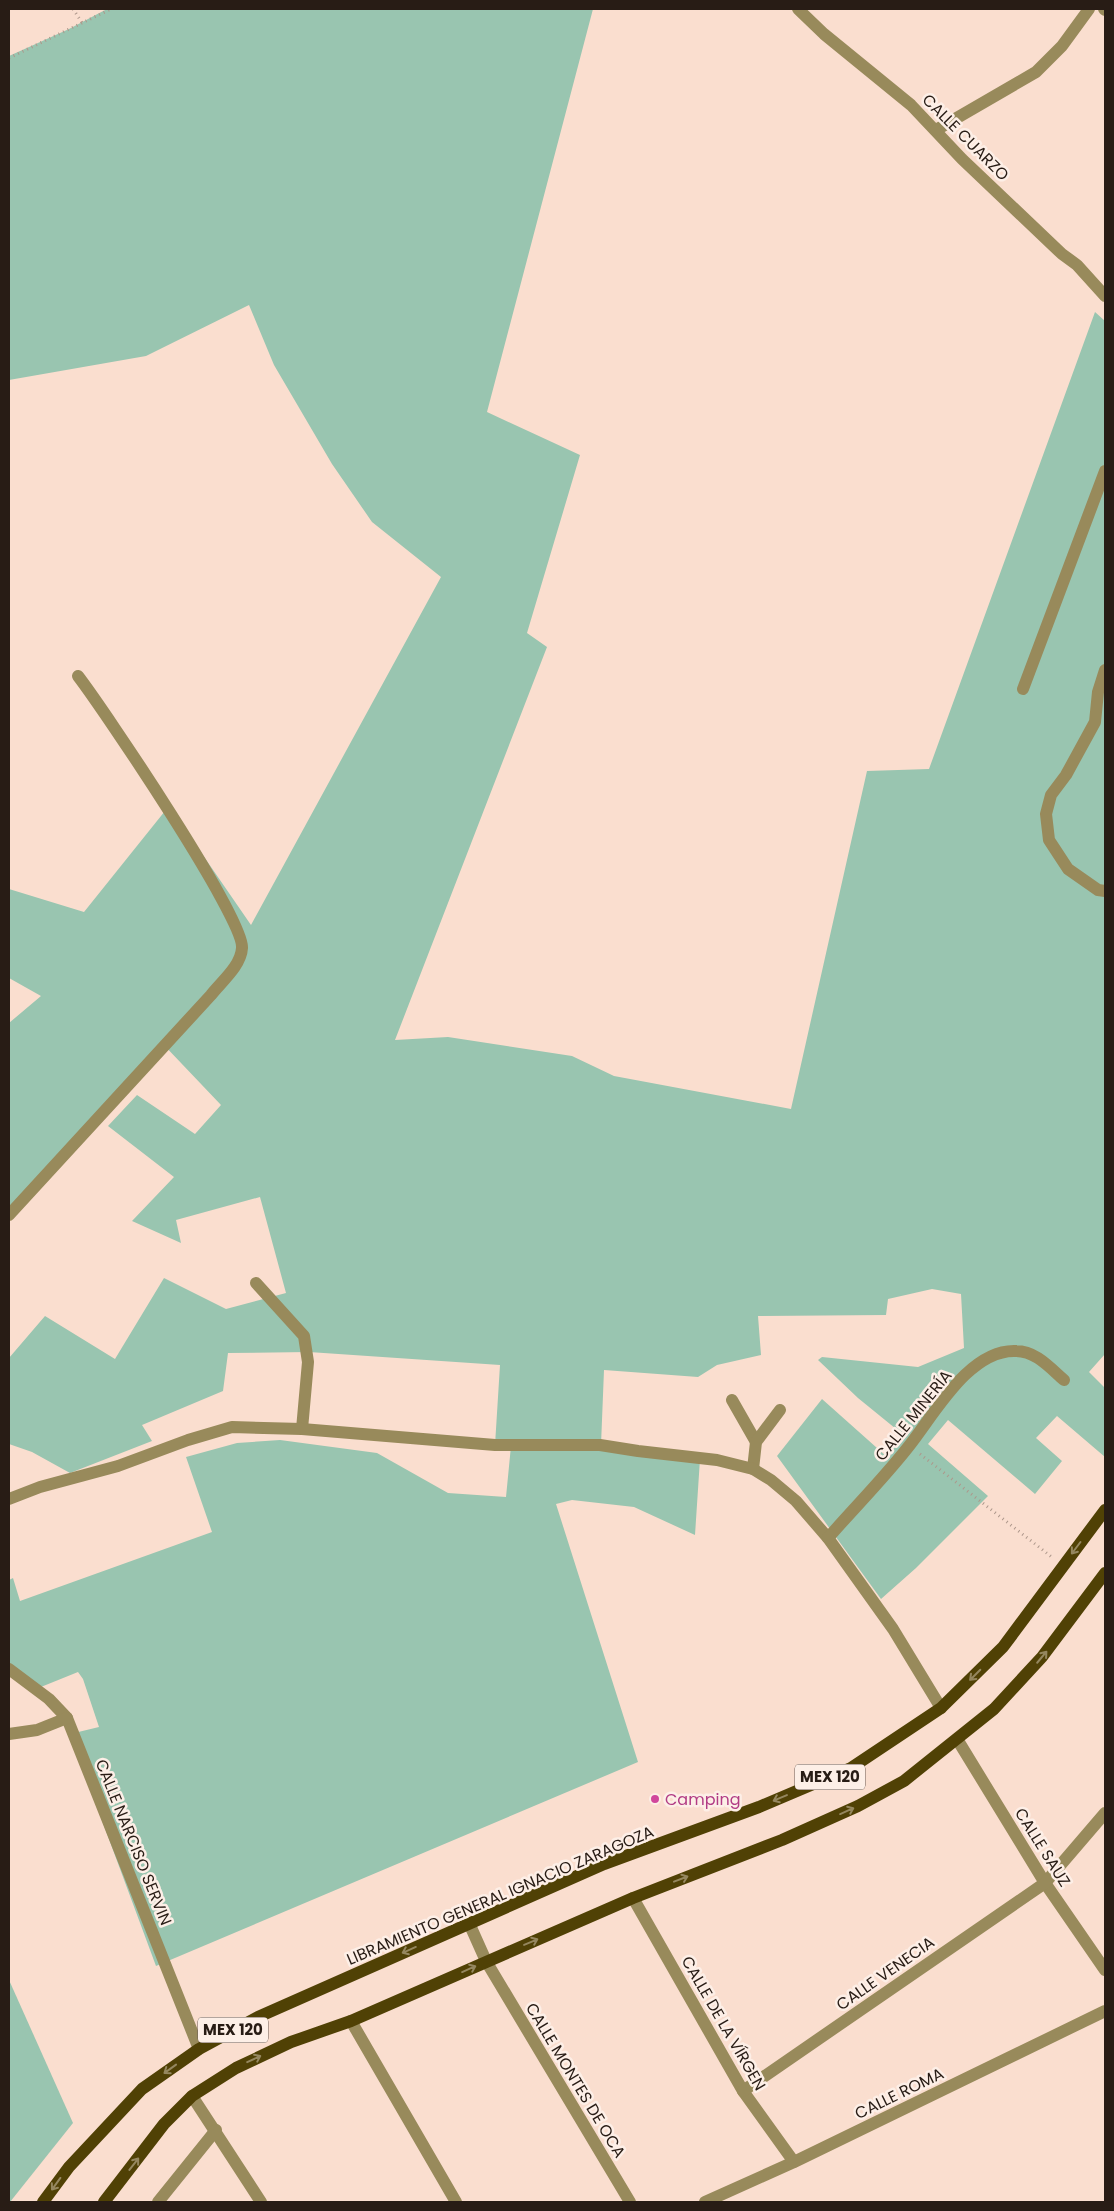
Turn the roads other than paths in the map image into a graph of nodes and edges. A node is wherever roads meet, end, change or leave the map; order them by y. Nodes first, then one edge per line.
1 (798, 9) edge
2 (1089, 9) edge
3 (936, 130) junction
4 (1105, 296) edge
5 (1105, 471) edge
6 (1105, 670) edge
7 (78, 676) dead end
8 (1023, 688) dead end
9 (1105, 891) edge
10 (9, 1215) edge
11 (256, 1283) dead end
12 (1064, 1380) dead end
13 (732, 1400) dead end
14 (780, 1410) dead end
15 (302, 1429) junction
16 (756, 1442) junction
17 (754, 1469) junction
18 (9, 1499) edge
19 (1105, 1510) edge
20 (828, 1538) junction
21 (1105, 1573) edge
22 (9, 1669) edge
23 (941, 1708) junction
24 (67, 1718) junction
25 (9, 1734) edge
26 (957, 1739) junction
27 (1105, 1812) edge
28 (1045, 1882) junction
29 (633, 1898) junction
30 (469, 1923) junction
31 (486, 1961) junction
32 (1105, 1970) edge
33 (1105, 2011) edge
34 (351, 2021) junction
35 (199, 2049) junction
36 (744, 2091) junction
37 (192, 2096) junction
38 (216, 2130) junction
39 (794, 2162) junction
40 (43, 2202) edge
41 (104, 2202) edge
42 (158, 2202) edge
43 (261, 2202) edge
44 (456, 2202) edge
45 (630, 2202) edge
46 (705, 2202) edge

1 - 3 street, CALLE CUARZO
2 - 3 street
3 - 4 street, CALLE CUARZO
5 - 8 street
6 - 9 street
7 - 10 street
11 - 15 street
12 - 20 street, CALLE MINERÍA
13 - 16 street
14 - 16 street
15 - 17 street
15 - 18 street
16 - 17 street
17 - 20 street
19 -> 23 main road, LIBRAMIENTO GENERAL IGNACIO ZARAGOZA / MEX 120
20 - 23 street
26 -> 21 main road, MEX 120
22 - 24 street, CALLE NARCISO SERVIN
23 -> 30 main road, LIBRAMIENTO GENERAL IGNACIO ZARAGOZA / MEX 120
24 - 25 street
24 - 35 street, CALLE NARCISO SERVIN
26 - 28 street, CALLE SAUZ
29 -> 26 main road, MEX 120
27 - 28 street, CALLE VENECIA
28 - 32 street, CALLE SAUZ
28 - 36 street, CALLE VENECIA
31 -> 29 main road, MEX 120
29 - 36 street, CALLE DE LA VÍRGEN
30 - 31 street
30 -> 35 main road, LIBRAMIENTO GENERAL IGNACIO ZARAGOZA / MEX 120
34 -> 31 main road, MEX 120
31 - 45 street, CALLE MONTES DE OCA
33 - 39 street, CALLE ROMA
37 -> 34 main road, MEX 120
34 - 44 street
35 -> 40 main road, LIBRAMIENTO GENERAL IGNACIO ZARAGOZA / MEX 120
36 - 39 street, CALLE DE LA VÍRGEN
37 - 38 street
41 -> 37 main road, MEX 120
38 - 42 street
38 - 43 street
39 - 46 street, CALLE ROMA

